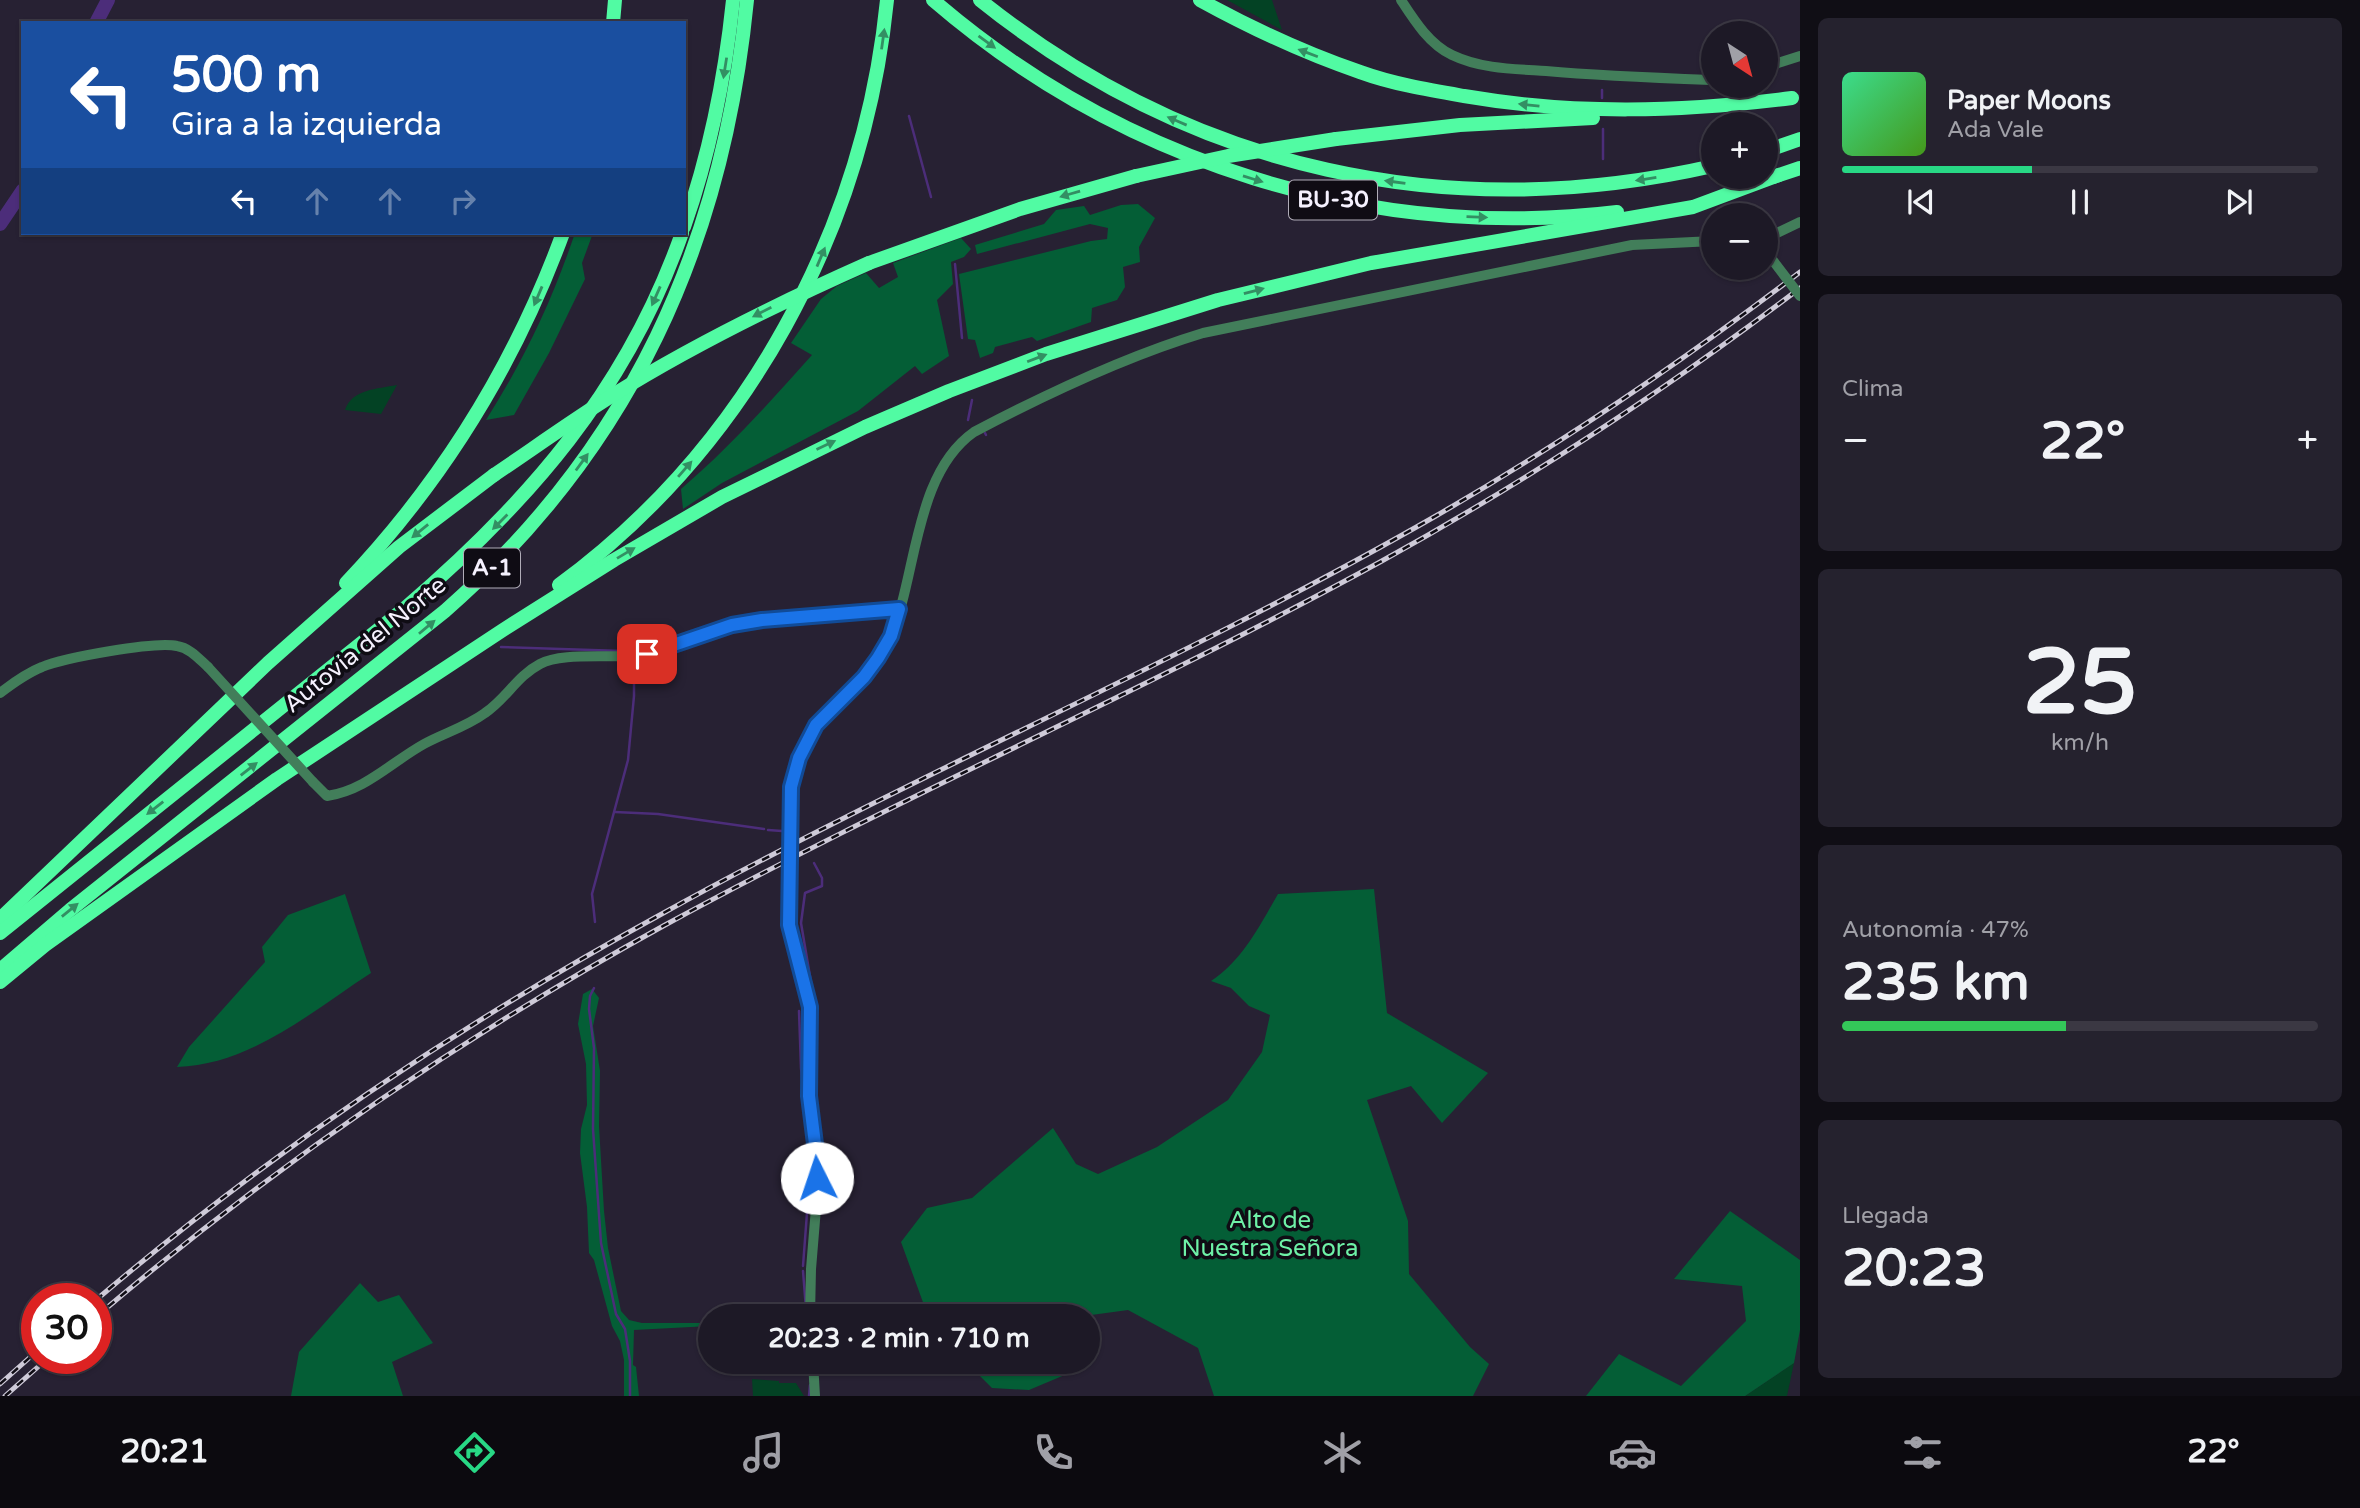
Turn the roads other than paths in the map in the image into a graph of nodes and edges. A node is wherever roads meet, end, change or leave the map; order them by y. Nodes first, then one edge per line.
1 (615, 0) edge
2 (733, 0) edge
3 (747, 0) edge
4 (887, 0) edge
5 (933, 0) edge
6 (980, 0) edge
7 (1200, 0) edge
8 (1401, 0) edge
9 (613, 21) edge
10 (1800, 55) edge
11 (1778, 63) edge
12 (1701, 80) edge
13 (1796, 97) edge
14 (1800, 139) edge
15 (1778, 146) edge
16 (1800, 168) edge
17 (1701, 169) edge
18 (1779, 175) junction
19 (686, 222) edge
20 (1800, 222) edge
21 (1778, 233) edge
22 (562, 235) edge
23 (681, 235) edge
24 (1701, 241) edge
25 (1778, 267) edge
26 (1800, 296) edge
27 (899, 609) junction
28 (268, 663) junction
29 (0, 693) edge
30 (342, 735) junction
31 (0, 919) edge
32 (0, 933) edge
33 (0, 970) edge
34 (0, 982) edge
35 (810, 1304) edge
36 (814, 1374) edge
37 (815, 1396) edge

1 - 9 highway
2 -> 19 highway
33 -> 3 highway, Autovía del Norte / A-1
30 -> 4 highway
5 -> 18 highway, BU-30
17 -> 6 highway, BU-30
13 -> 7 highway
8 - 12 street
10 - 11 street
13 -> 28 highway, bridge
14 - 15 highway
16 - 18 highway, BU-30
30 -> 18 highway
20 - 21 street
22 -> 28 highway
23 -> 32 highway, Autovía del Norte / A-1
24 - 27 street
25 - 26 street, bridge
27 - 29 street, bridge
27 - 35 street, bridge
28 - 31 highway
30 - 34 highway
36 - 37 street

